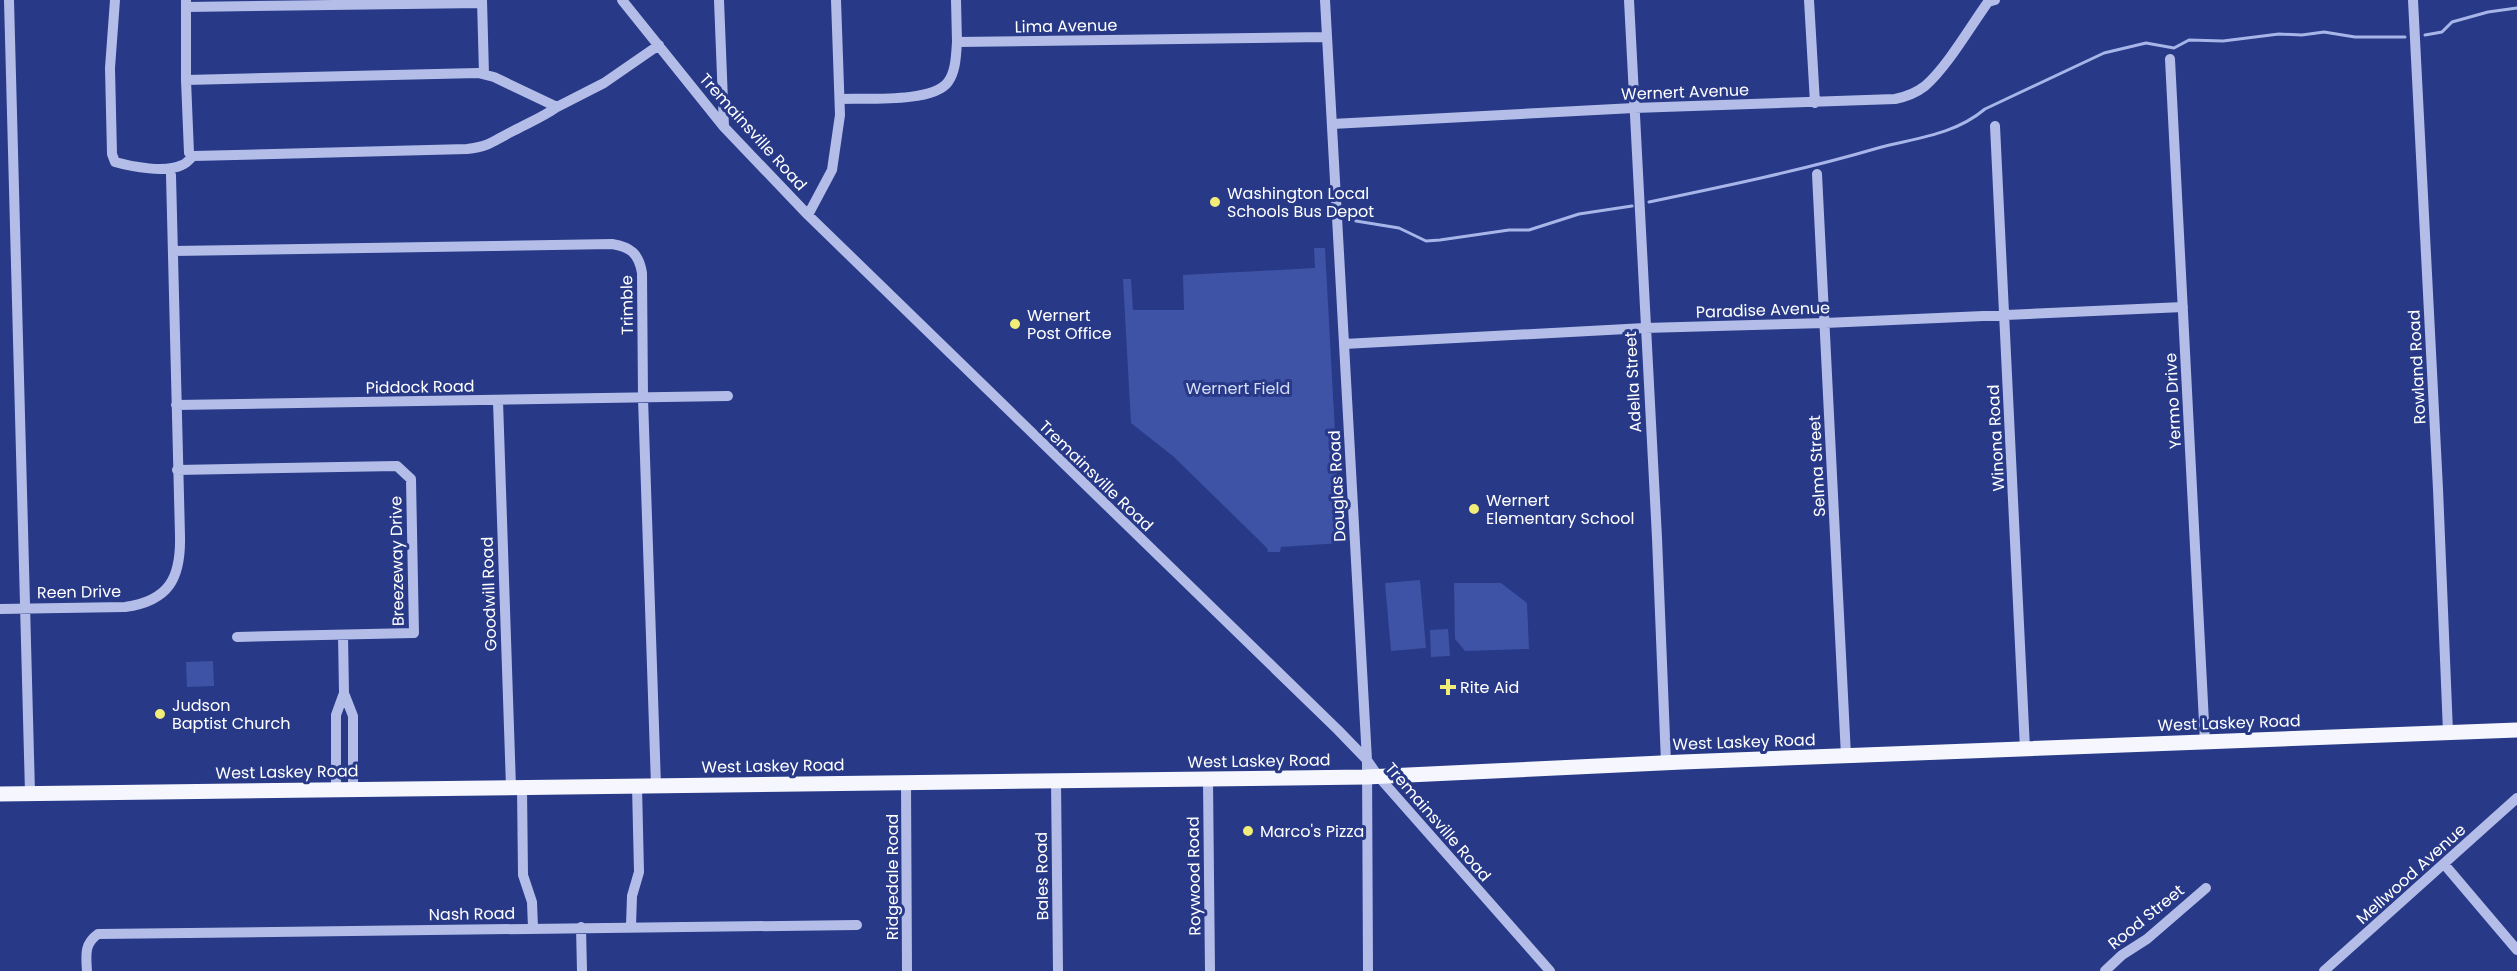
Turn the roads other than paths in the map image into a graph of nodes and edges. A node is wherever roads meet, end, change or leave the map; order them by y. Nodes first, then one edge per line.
1 (9, 0) edge
2 (115, 0) edge
3 (622, 0) edge
4 (719, 0) edge
5 (836, 0) edge
6 (956, 0) edge
7 (1325, 0) edge
8 (1629, 0) edge
9 (1809, 0) edge
10 (2413, 0) edge
11 (482, 1) edge
12 (1990, 1) edge
13 (186, 3) edge
14 (1327, 38) junction
15 (957, 42) junction
16 (658, 45) junction
17 (2170, 59) dead end
18 (484, 74) junction
19 (186, 80) junction
20 (840, 99) junction
21 (1815, 103) junction
22 (557, 107) junction
23 (1634, 108) junction
24 (1332, 123) junction
25 (1995, 126) dead end
26 (724, 127) junction
27 (193, 156) junction
28 (1817, 174) dead end
29 (171, 175) dead end
30 (808, 215) junction
31 (173, 251) junction
32 (2183, 307) junction
33 (2005, 313) junction
34 (1825, 323) junction
35 (1645, 328) junction
36 (1344, 344) junction
37 (728, 396) dead end
38 (643, 398) junction
39 (498, 400) junction
40 (176, 405) junction
41 (177, 470) junction
42 (24, 608) junction
43 (0, 609) edge
44 (344, 635) junction
45 (237, 637) dead end
46 (344, 693) junction
47 (2517, 730) edge
48 (2448, 732) junction
49 (2205, 742) junction
50 (2025, 749) junction
51 (1846, 756) junction
52 (1367, 760) junction
53 (1666, 763) junction
54 (1372, 777) junction
55 (1056, 780) junction
56 (1208, 781) junction
57 (906, 782) junction
58 (637, 786) junction
59 (656, 786) junction
60 (516, 787) junction
61 (336, 790) junction
62 (353, 790) junction
63 (30, 793) junction
64 (0, 794) edge
65 (2517, 798) edge
66 (2445, 864) junction
67 (2206, 888) dead end
68 (857, 925) dead end
69 (631, 926) junction
70 (581, 927) junction
71 (533, 928) junction
72 (2517, 950) edge
73 (87, 971) edge
74 (582, 971) edge
75 (908, 971) edge
76 (1058, 971) edge
77 (1209, 971) edge
78 (1368, 971) edge
79 (1550, 971) edge
80 (2105, 971) edge
81 (2324, 971) edge

1 - 42 street
2 - 27 street
3 - 16 street, Tremainsville Road
4 - 26 street
5 - 20 street
6 - 15 street
7 - 14 street, Douglas Road
8 - 23 street, Adella Street
9 - 21 street
10 - 48 street, Rowland Road
11 - 13 street
11 - 18 street
12 - 21 street, Wernert Avenue
13 - 19 street
14 - 15 street, Lima Avenue
14 - 24 street, Douglas Road
15 - 20 street
16 - 22 street
16 - 26 street, Tremainsville Road
17 - 32 street, Yermo Drive
18 - 19 street
18 - 22 street
19 - 27 street
20 - 30 street
21 - 23 street, Wernert Avenue
22 - 27 street
23 - 24 street, Wernert Avenue
23 - 35 street, Adella Street
24 - 36 street, Douglas Road
25 - 33 street, Winona Road
26 - 30 street, Tremainsville Road
28 - 34 street, Selma Street
29 - 31 street
30 - 52 street, Tremainsville Road
31 - 38 street, Trimble
31 - 40 street
32 - 33 street, Paradise Avenue
32 - 49 street, Yermo Drive
33 - 34 street, Paradise Avenue
33 - 50 street, Winona Road
34 - 35 street, Paradise Avenue
34 - 51 street, Selma Street
35 - 36 street, Paradise Avenue
35 - 53 street, Adella Street
36 - 52 street, Douglas Road
37 - 38 street, Piddock Road
38 - 39 street, Piddock Road
38 - 59 street, Trimble
39 - 40 street, Piddock Road
39 - 60 street, Goodwill Road
40 - 41 street
41 - 42 street, Reen Drive
41 - 44 street, Breezeway Drive
42 - 43 street, Reen Drive
42 - 63 street
44 - 45 street, Breezeway Drive
44 - 46 street
46 - 61 street
46 - 62 street
47 - 48 main road, West Laskey Road
48 - 49 main road, West Laskey Road
49 - 50 main road, West Laskey Road
50 - 51 main road, West Laskey Road
51 - 53 main road, West Laskey Road
52 - 54 street, Douglas Road
53 - 54 main road, West Laskey Road
54 - 56 main road, West Laskey Road
54 - 78 street, Douglas Road
54 - 79 street, Tremainsville Road
55 - 56 main road, West Laskey Road
55 - 57 main road, West Laskey Road
55 - 76 street, Bales Road
56 - 77 street, Roywood Road
57 - 59 main road, West Laskey Road
57 - 75 street, Ridgedale Road
58 - 59 main road, West Laskey Road
58 - 60 main road, West Laskey Road
58 - 69 street
60 - 62 main road, West Laskey Road
60 - 71 street, Goodwill Road
61 - 62 main road, West Laskey Road
61 - 63 main road, West Laskey Road
63 - 64 main road, West Laskey Road
65 - 66 street, Mellwood Avenue
66 - 72 street
66 - 81 street, Mellwood Avenue
67 - 80 street, Rood Street
68 - 69 street, Nash Road
69 - 70 street, Nash Road
70 - 71 street, Nash Road
70 - 74 street
71 - 73 street, Nash Road

